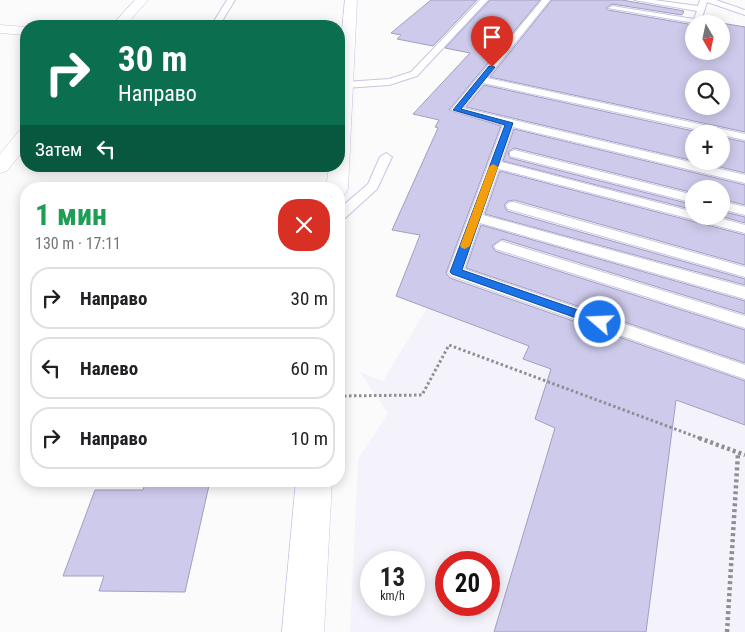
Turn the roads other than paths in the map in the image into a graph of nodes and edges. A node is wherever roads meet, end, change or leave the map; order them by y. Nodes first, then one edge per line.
1 (142, 0) edge
2 (230, 0) edge
3 (351, 0) edge
4 (484, 0) edge
5 (546, 0) edge
6 (638, 0) edge
7 (704, 0) edge
8 (709, 0) edge
9 (612, 8) dead end
10 (701, 9) junction
11 (745, 13) edge
12 (124, 20) edge
13 (218, 20) edge
14 (345, 27) edge
15 (0, 29) edge
16 (20, 31) edge
17 (481, 80) junction
18 (345, 85) edge
19 (509, 123) junction
20 (745, 137) edge
21 (20, 142) edge
22 (514, 154) dead end
23 (386, 157) dead end
24 (494, 164) junction
25 (0, 167) edge
26 (745, 179) edge
27 (685, 197) edge
28 (513, 206) dead end
29 (730, 207) edge
30 (345, 211) edge
31 (745, 211) edge
32 (685, 214) edge
33 (476, 216) junction
34 (729, 225) edge
35 (745, 229) edge
36 (501, 246) dead end
37 (745, 272) edge
38 (745, 293) edge
39 (745, 322) edge
40 (745, 372) edge
41 (314, 487) edge
42 (303, 632) edge

1 - 12 street
2 - 13 lane
3 - 14 street
4 - 18 lane
5 - 17 lane
6 - 10 lane
7 - 10 lane
8 - 11 lane
9 - 10 lane
15 - 16 street
17 - 19 lane
17 - 20 lane
19 - 24 lane
19 - 26 lane
21 - 25 street
22 - 27 lane
23 - 30 lane
24 - 32 lane
24 - 33 lane
28 - 37 lane
29 - 31 lane
33 - 38 lane
33 - 40 lane
34 - 35 lane
36 - 39 lane
41 - 42 street

